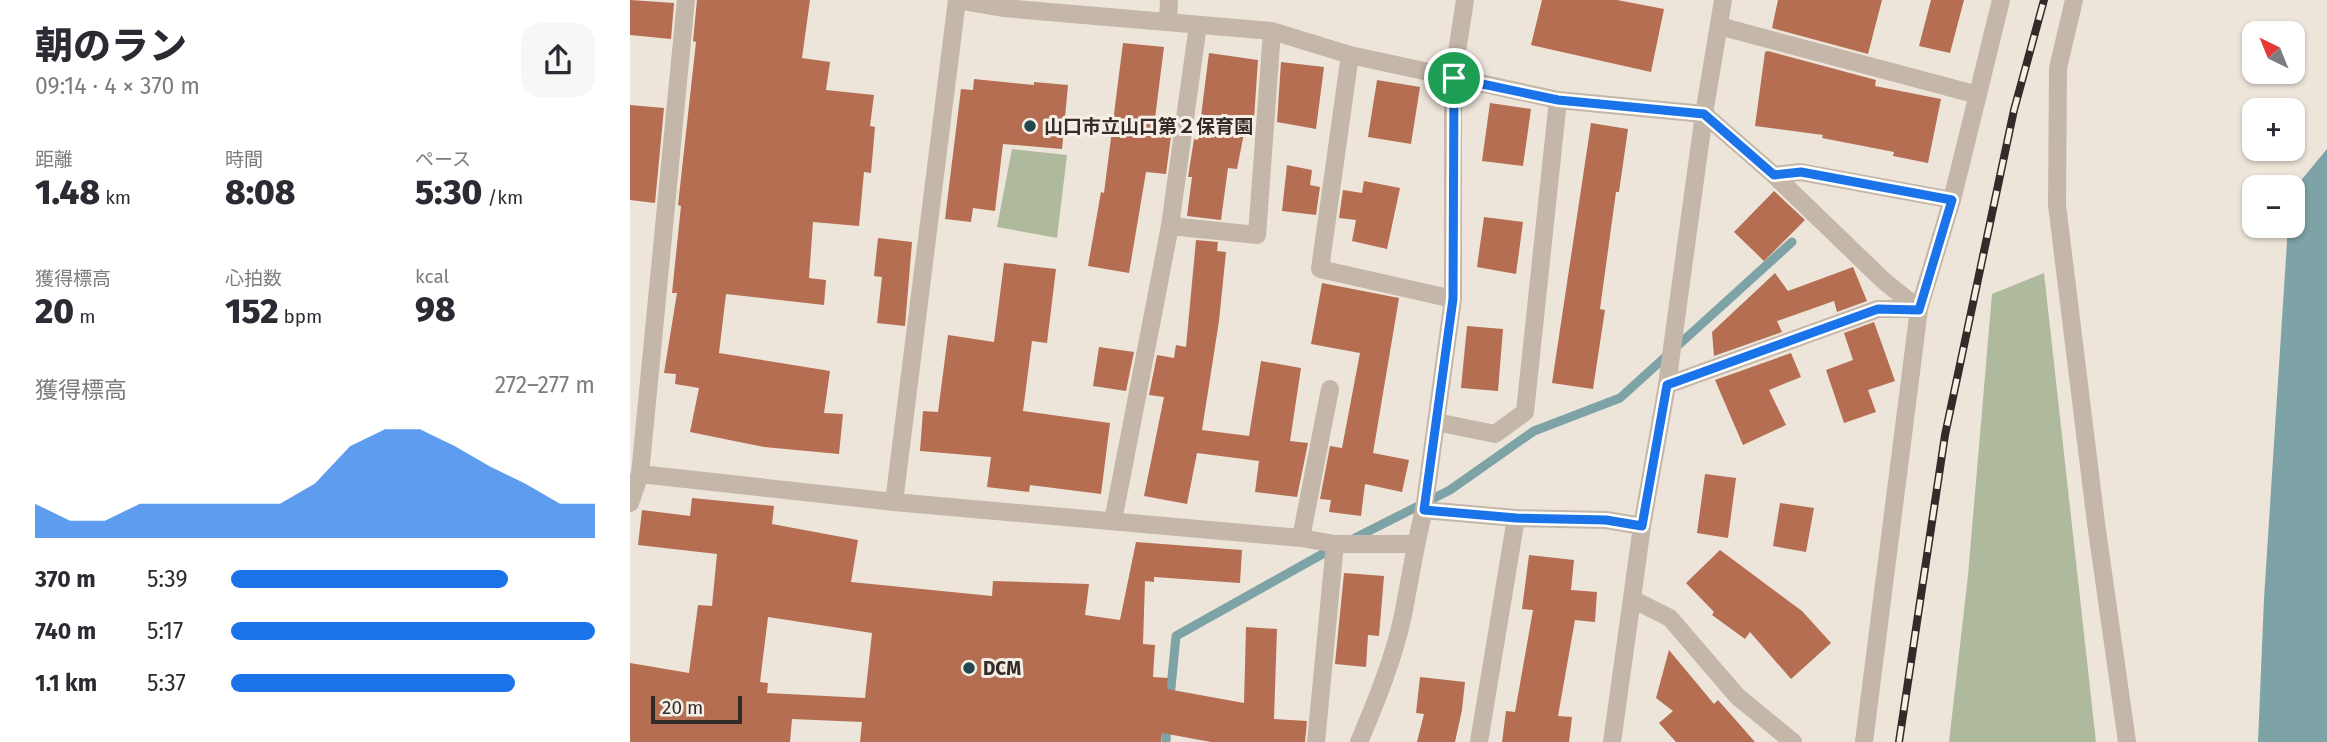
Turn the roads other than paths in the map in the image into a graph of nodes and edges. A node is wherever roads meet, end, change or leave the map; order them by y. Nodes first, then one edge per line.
1 (685, 0) edge
2 (957, 0) edge
3 (1170, 0) edge
4 (1465, 0) edge
5 (1723, 0) edge
6 (2001, 0) edge
7 (2074, 0) edge
8 (1168, 21) junction
9 (1199, 25) junction
10 (1719, 26) junction
11 (1272, 31) junction
12 (1350, 55) junction
13 (1454, 78) junction
14 (1978, 94) junction
15 (1558, 100) junction
16 (1704, 114) junction
17 (1774, 175) junction
18 (1952, 200) junction
19 (1170, 226) junction
20 (1453, 299) junction
21 (1919, 310) junction
22 (1667, 385) junction
23 (1331, 389) dead end
24 (1436, 422) junction
25 (640, 474) junction
26 (894, 502) junction
27 (630, 503) edge
28 (1424, 510) junction
29 (1516, 518) junction
30 (1113, 521) junction
31 (1642, 526) junction
32 (1301, 538) junction
33 (1335, 544) junction
34 (1415, 544) junction
35 (1632, 599) junction
36 (1316, 742) edge
37 (1359, 742) edge
38 (1479, 742) edge
39 (1612, 742) edge
40 (1793, 742) edge
41 (1864, 742) edge
42 (2127, 742) edge

1 - 25 street
2 - 8 street
2 - 26 street
3 - 8 street
4 - 13 street
5 - 10 street
6 - 14 street
7 - 42 street
8 - 9 street
9 - 11 street
9 - 19 street
10 - 14 street
10 - 16 street
11 - 12 street
11 - 19 street
12 - 13 street
12 - 20 street
13 - 15 street
13 - 20 street
14 - 18 street
15 - 16 street
15 - 24 street
16 - 17 street
16 - 22 street
17 - 18 street
17 - 21 street
18 - 21 street
19 - 30 street
20 - 24 street
21 - 22 street
21 - 41 street
22 - 31 street
23 - 32 street
24 - 28 street
25 - 26 street
25 - 27 street
26 - 30 street
28 - 29 street
28 - 34 street
29 - 31 street
29 - 38 street
30 - 32 street
31 - 35 street
32 - 33 street
33 - 34 street
33 - 36 street
34 - 37 street
35 - 39 street
35 - 40 street

